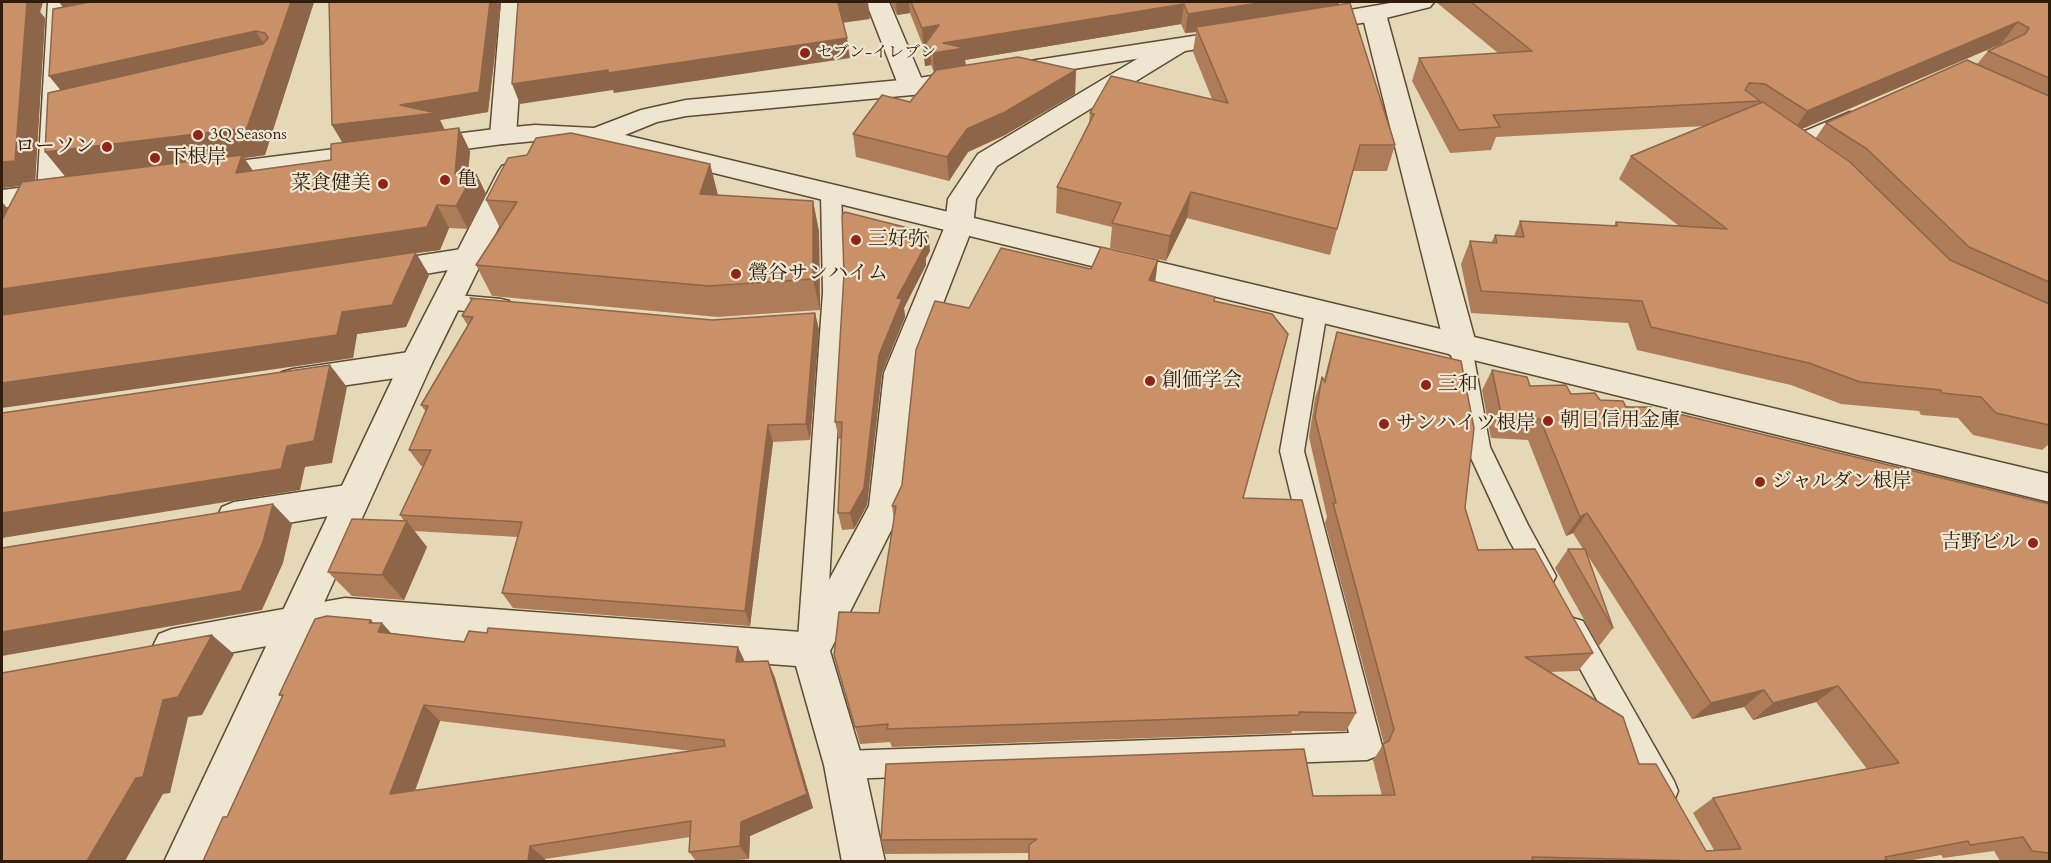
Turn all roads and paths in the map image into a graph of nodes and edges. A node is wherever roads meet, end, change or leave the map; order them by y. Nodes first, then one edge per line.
1 (60, 2) edge
2 (513, 2) edge
3 (877, 2) edge
4 (1422, 2) edge
5 (1385, 8) edge
6 (1292, 27) edge
7 (1257, 33) edge
8 (1176, 46) junction
9 (912, 87) junction
10 (1865, 111) edge
11 (1773, 132) edge
12 (519, 135) junction
13 (596, 136) junction
14 (182, 177) edge
15 (87, 189) edge
16 (41, 194) junction
17 (831, 194) junction
18 (2, 199) edge
19 (15, 226) edge
20 (960, 226) junction
21 (468, 258) junction
22 (352, 276) edge
23 (446, 302) junction
24 (517, 308) edge
25 (1316, 311) junction
26 (1461, 347) junction
27 (416, 363) junction
28 (262, 385) edge
29 (2049, 488) edge
30 (353, 498) junction
31 (201, 523) edge
32 (297, 625) junction
33 (811, 650) junction
34 (143, 651) edge
35 (844, 765) junction
36 (1674, 810) edge
37 (185, 861) edge
38 (864, 861) edge

1 - 16 street
2 - 12 street
3 - 9 street
4 - 5 street
5 - 6 street
5 - 26 street
7 - 8 street
8 - 9 street
8 - 20 street
9 - 13 street
10 - 11 lane
12 - 13 street
12 - 14 street
12 - 21 street
13 - 17 street
15 - 16 street
16 - 18 street
16 - 19 street
17 - 20 street
17 - 33 lane
20 - 25 street
20 - 33 street
21 - 22 street
21 - 23 street
23 - 24 lane
23 - 27 street
25 - 26 street
25 - 35 lane
26 - 29 street
26 - 36 lane
27 - 28 street
27 - 30 street
30 - 31 street
30 - 32 street
32 - 33 street
32 - 34 street
32 - 37 street
33 - 35 street
35 - 38 street

